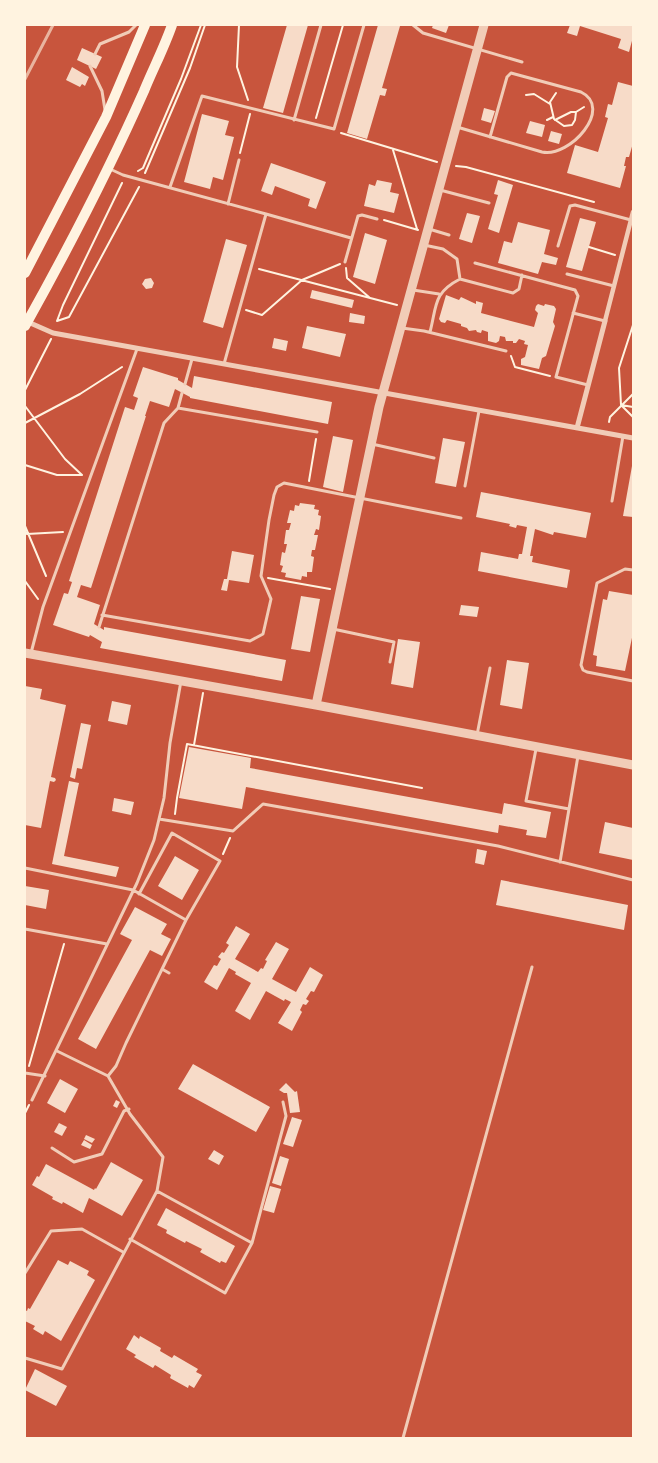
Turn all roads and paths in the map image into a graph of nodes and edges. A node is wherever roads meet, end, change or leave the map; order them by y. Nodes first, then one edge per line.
1 (136, 25) edge
2 (145, 25) edge
3 (172, 25) edge
4 (205, 25) edge
5 (239, 25) edge
6 (322, 25) edge
7 (343, 25) edge
8 (364, 25) edge
9 (413, 25) edge
10 (484, 25) edge
11 (478, 49) junction
12 (95, 54) dead end
13 (522, 62) dead end
14 (90, 66) dead end
15 (561, 86) junction
16 (526, 95) dead end
17 (592, 102) junction
18 (550, 105) junction
19 (251, 109) junction
20 (576, 112) junction
21 (106, 117) junction
22 (552, 117) junction
23 (294, 120) junction
24 (547, 120) dead end
25 (555, 120) junction
26 (314, 125) junction
27 (456, 127) junction
28 (334, 129) junction
29 (490, 136) junction
30 (393, 150) junction
31 (238, 160) joint
32 (441, 163) dead end
33 (451, 165) dead end
34 (108, 168) junction
35 (142, 180) junction
36 (170, 187) junction
37 (440, 190) junction
38 (596, 202) dead end
39 (489, 203) dead end
40 (228, 204) junction
41 (633, 212) edge
42 (266, 214) junction
43 (377, 218) joint
44 (631, 220) junction
45 (418, 229) junction
46 (426, 230) junction
47 (449, 235) dead end
48 (351, 238) junction
49 (424, 245) junction
50 (558, 246) dead end
51 (589, 247) dead end
52 (622, 256) junction
53 (345, 262) junction
54 (475, 262) dead end
55 (251, 267) junction
56 (25, 273) edge
57 (567, 274) dead end
58 (522, 275) junction
59 (460, 279) junction
60 (302, 280) junction
61 (614, 286) junction
62 (412, 290) junction
63 (439, 294) junction
64 (370, 298) junction
65 (401, 307) dead end
66 (239, 308) junction
67 (573, 313) junction
68 (57, 321) dead end
69 (605, 321) junction
70 (26, 323) edge
71 (633, 325) edge
72 (401, 328) junction
73 (430, 332) junction
74 (51, 339) dead end
75 (137, 349) junction
76 (506, 350) joint
77 (192, 359) junction
78 (133, 360) junction
79 (224, 364) junction
80 (556, 378) junction
81 (185, 384) dead end
82 (588, 385) junction
83 (25, 390) edge
84 (182, 393) dead end
85 (383, 394) junction
86 (633, 394) edge
87 (621, 405) junction
88 (25, 406) edge
89 (633, 407) edge
90 (178, 408) junction
91 (479, 411) junction
92 (633, 417) edge
93 (34, 418) junction
94 (609, 422) dead end
95 (25, 424) edge
96 (577, 428) junction
97 (317, 432) joint
98 (623, 436) junction
99 (633, 438) edge
100 (371, 444) junction
101 (434, 458) dead end
102 (25, 465) edge
103 (465, 486) dead end
104 (308, 488) junction
105 (359, 498) junction
106 (612, 501) dead end
107 (461, 518) dead end
108 (25, 526) edge
109 (71, 532) junction
110 (26, 533) edge
111 (633, 570) edge
112 (261, 576) junction
113 (25, 581) edge
114 (51, 586) junction
115 (340, 591) junction
116 (43, 607) junction
117 (102, 615) junction
118 (99, 627) dead end
119 (332, 629) junction
120 (28, 654) edge
121 (390, 662) dead end
122 (490, 668) dead end
123 (181, 680) junction
124 (633, 681) edge
125 (202, 693) dead end
126 (316, 705) junction
127 (476, 736) junction
128 (194, 745) junction
129 (536, 747) junction
130 (579, 755) junction
131 (633, 764) edge
132 (422, 788) dead end
133 (569, 809) junction
134 (159, 819) junction
135 (174, 821) junction
136 (233, 831) junction
137 (220, 861) junction
138 (560, 862) junction
139 (25, 868) edge
140 (633, 880) edge
141 (132, 890) junction
142 (139, 894) junction
143 (186, 920) junction
144 (25, 929) edge
145 (66, 936) junction
146 (107, 944) junction
147 (532, 967) dead end
148 (162, 969) junction
149 (169, 973) dead end
150 (57, 1051) junction
151 (26, 1073) edge
152 (45, 1076) junction
153 (108, 1076) junction
154 (32, 1100) dead end
155 (283, 1102) dead end
156 (129, 1109) junction
157 (52, 1148) dead end
158 (157, 1191) junction
159 (130, 1239) junction
160 (252, 1243) junction
161 (123, 1252) junction
162 (25, 1273) edge
163 (25, 1358) edge
164 (403, 1438) edge

1 - 12 lane
2 - 21 main road
3 - 34 main road
4 - 35 path
5 - 19 path
6 - 23 lane
7 - 26 path
8 - 28 lane
9 - 11 lane
10 - 11 street
11 - 13 lane
11 - 27 street
14 - 21 lane
15 - 17 lane
15 - 18 path
15 - 29 lane
16 - 18 path
17 - 20 path
17 - 29 lane
18 - 22 path
19 - 23 lane
19 - 31 path
19 - 36 lane
20 - 25 path
20 - 25 path
21 - 56 main road
22 - 24 path
22 - 25 path
23 - 26 lane
26 - 28 lane
27 - 29 lane
27 - 37 street
28 - 30 path
30 - 32 path
30 - 45 path
31 - 40 lane
33 - 38 path
34 - 35 lane
34 - 70 main road
35 - 36 lane
35 - 68 path
36 - 40 lane
37 - 39 lane
37 - 46 street
40 - 42 lane
41 - 44 street
42 - 48 lane
42 - 55 lane
43 - 45 path
43 - 48 lane
44 - 50 lane
44 - 52 street
45 - 46 path
46 - 47 lane
46 - 49 street
48 - 53 lane
49 - 59 lane
49 - 62 street
51 - 52 path
52 - 61 street
53 - 60 path
53 - 64 path
54 - 58 lane
55 - 60 path
55 - 66 lane
57 - 61 lane
58 - 59 lane
58 - 67 lane
59 - 63 lane
60 - 64 path
60 - 66 path
61 - 69 street
62 - 63 lane
62 - 72 street
63 - 73 lane
64 - 65 path
66 - 79 lane
67 - 69 lane
67 - 80 lane
69 - 82 street
70 - 75 street
71 - 87 path
72 - 73 lane
72 - 85 street
73 - 76 lane
74 - 83 path
75 - 77 street
75 - 78 lane
76 - 80 path
77 - 79 street
77 - 81 lane
78 - 93 path
78 - 109 lane
79 - 85 street
80 - 82 lane
82 - 96 street
84 - 90 lane
85 - 91 street
85 - 100 street
86 - 87 path
87 - 89 path
87 - 92 path
87 - 94 path
88 - 93 path
90 - 97 lane
90 - 117 lane
91 - 96 street
91 - 103 lane
93 - 95 path
93 - 102 path
96 - 98 street
97 - 104 path
98 - 99 street
98 - 106 lane
100 - 101 lane
100 - 105 street
104 - 105 lane
104 - 112 lane
105 - 107 lane
105 - 115 street
108 - 110 path
109 - 110 path
109 - 114 lane
110 - 114 path
111 - 124 lane
112 - 115 path
112 - 117 lane
113 - 116 path
114 - 116 lane
115 - 119 street
116 - 120 lane
117 - 118 lane
119 - 121 lane
119 - 126 street
120 - 123 street
122 - 127 lane
123 - 126 street
123 - 134 lane
125 - 128 path
126 - 127 street
127 - 129 street
128 - 132 path
128 - 135 path
129 - 130 street
129 - 133 lane
130 - 131 street
130 - 133 lane
133 - 138 lane
134 - 135 lane
134 - 141 lane
135 - 136 lane
136 - 137 path
136 - 138 lane
137 - 142 lane
137 - 143 lane
138 - 140 lane
139 - 141 lane
141 - 142 lane
141 - 146 lane
142 - 143 lane
143 - 148 lane
144 - 145 lane
145 - 146 lane
145 - 151 path
146 - 150 lane
147 - 164 lane
148 - 149 lane
148 - 153 lane
150 - 152 lane
150 - 153 lane
151 - 152 lane
152 - 154 lane
153 - 156 lane
155 - 160 lane
156 - 157 lane
156 - 158 lane
158 - 159 lane
158 - 160 lane
159 - 160 lane
159 - 161 lane
161 - 162 lane
161 - 163 lane

